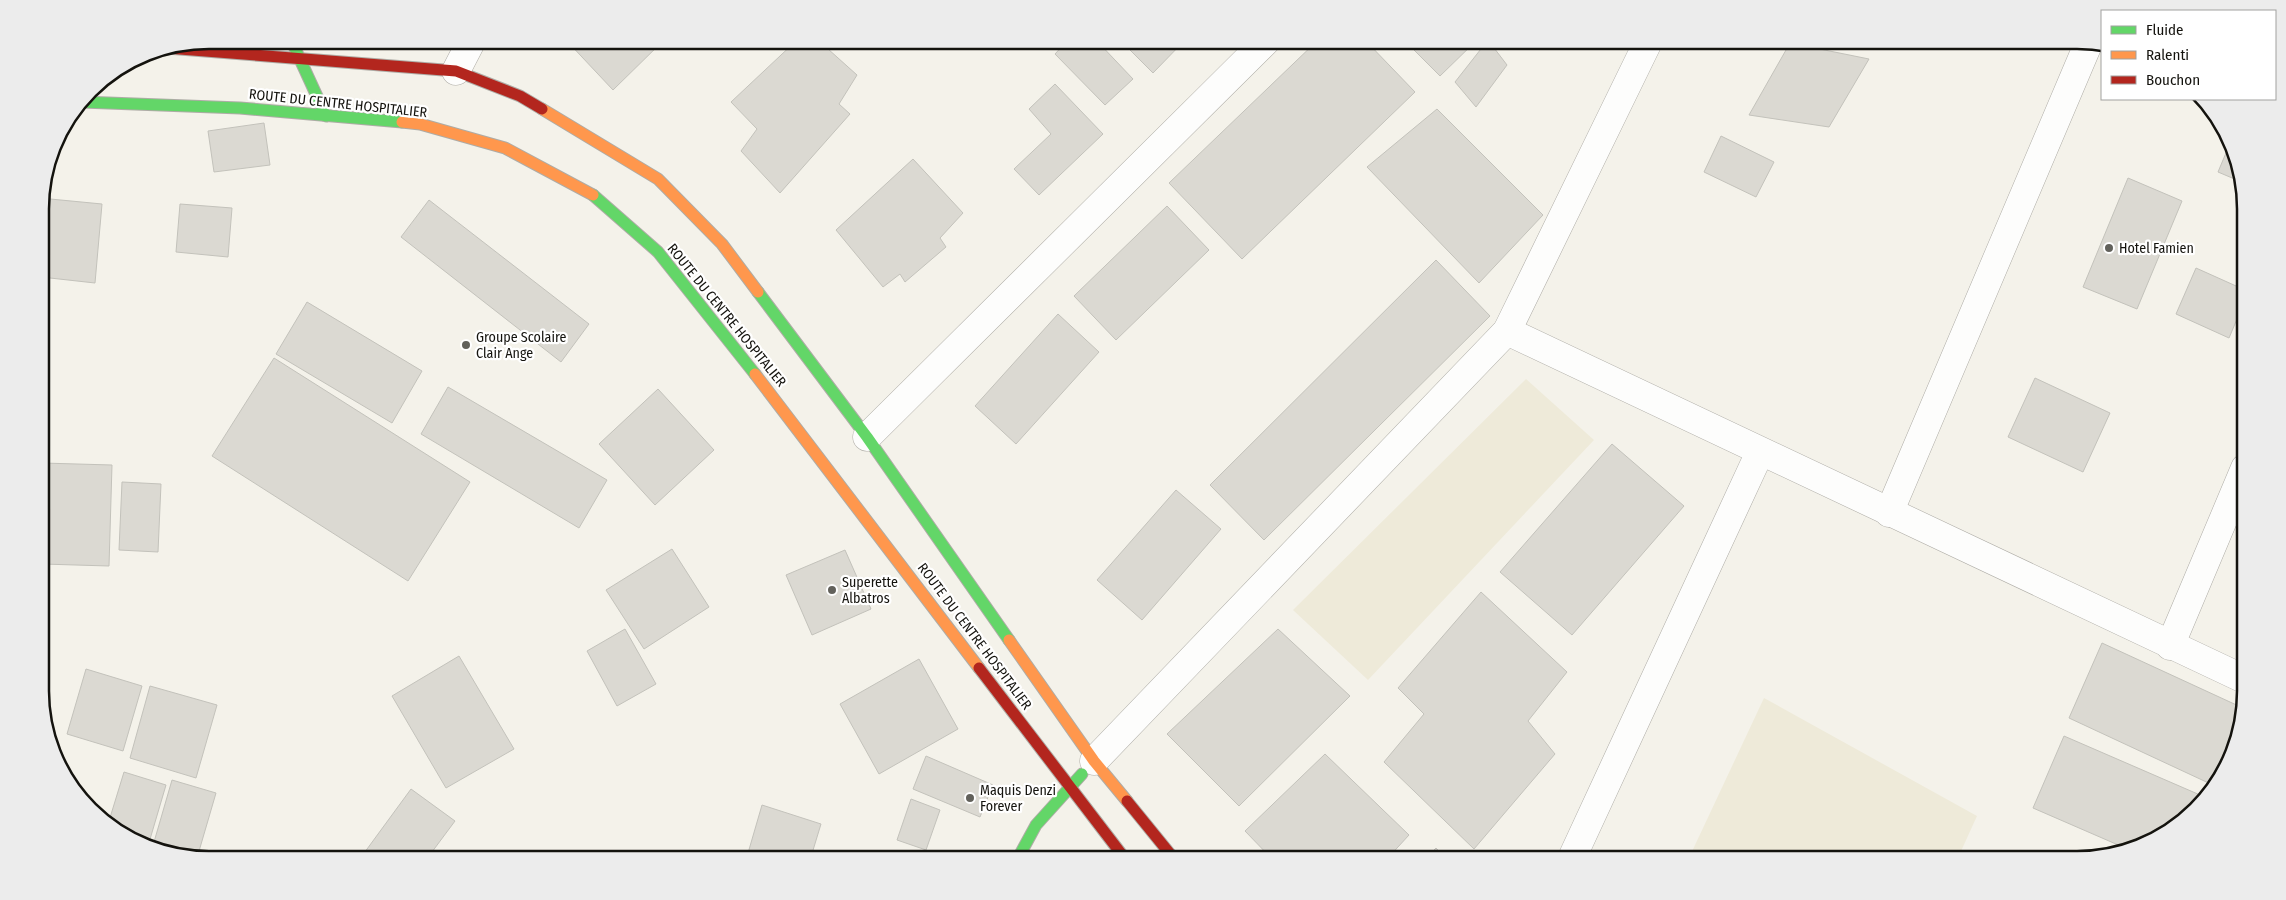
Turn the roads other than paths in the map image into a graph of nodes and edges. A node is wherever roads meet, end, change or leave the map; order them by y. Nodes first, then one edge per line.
1 (296, 49) edge
2 (467, 49) edge
3 (1258, 49) edge
4 (1645, 49) edge
5 (2086, 49) edge
6 (193, 50) edge
7 (300, 57) junction
8 (456, 71) junction
9 (90, 102) edge
10 (326, 116) junction
11 (1507, 331) junction
12 (866, 437) junction
13 (1760, 452) junction
14 (2237, 487) edge
15 (1889, 513) junction
16 (2170, 646) junction
17 (2237, 676) edge
18 (1094, 761) junction
19 (1070, 786) junction
20 (1020, 851) edge
21 (1119, 851) edge
22 (1168, 851) edge
23 (1574, 851) edge

1 - 7 street
2 - 8 street
3 - 12 street
4 - 11 street
5 - 15 street
6 - 7 street, ROUTE DU CENTRE HOSPITALIER
7 - 8 street, ROUTE DU CENTRE HOSPITALIER
7 - 10 street
8 - 12 street, ROUTE DU CENTRE HOSPITALIER
9 - 10 street, ROUTE DU CENTRE HOSPITALIER
10 - 19 street, ROUTE DU CENTRE HOSPITALIER
11 - 13 street
11 - 18 street
12 - 18 street, ROUTE DU CENTRE HOSPITALIER
13 - 15 street
13 - 23 street
14 - 16 street
15 - 16 street
16 - 17 street
18 - 19 street
18 - 22 street, ROUTE DU CENTRE HOSPITALIER
19 - 20 street
19 - 21 street, ROUTE DU CENTRE HOSPITALIER

